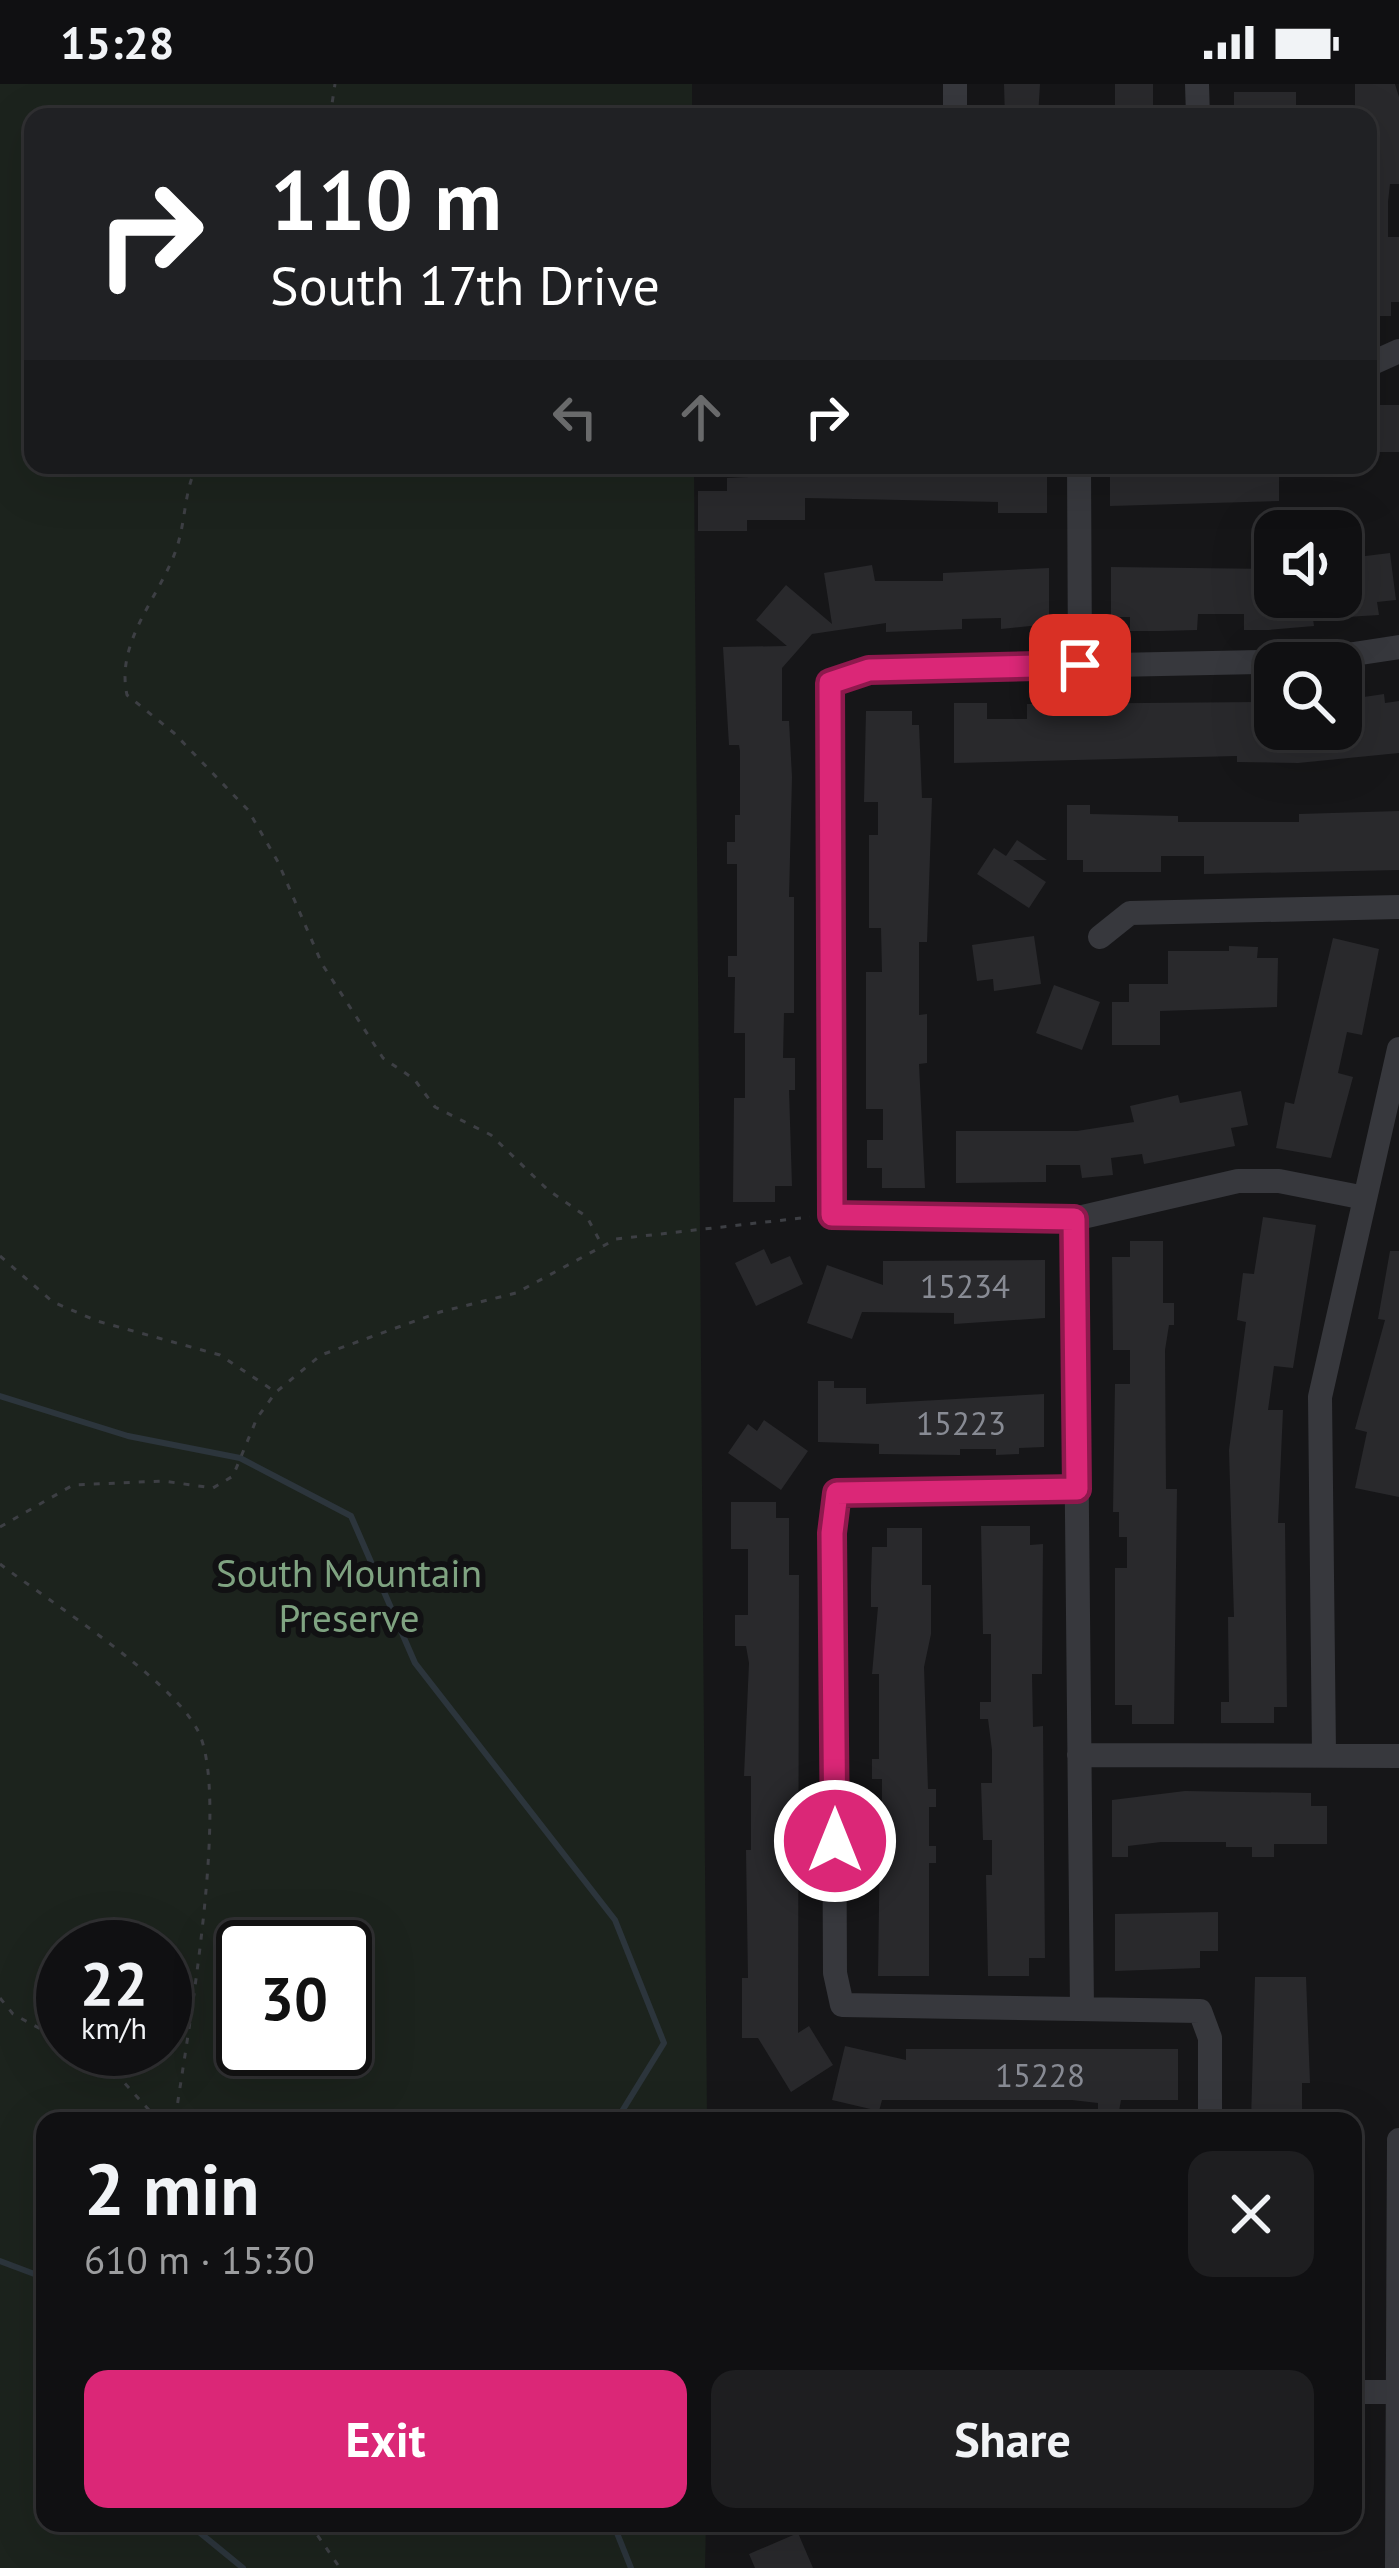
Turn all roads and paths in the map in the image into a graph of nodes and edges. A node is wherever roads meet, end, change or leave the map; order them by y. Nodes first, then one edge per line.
1 (195, 474) edge
2 (1079, 474) edge
3 (1399, 647) edge
4 (1080, 665) junction
5 (1399, 907) edge
6 (1100, 937) dead end
7 (1399, 1048) edge
8 (1365, 1198) junction
9 (832, 1215) junction
10 (1074, 1219) junction
11 (603, 1247) junction
12 (0, 1256) edge
13 (276, 1393) junction
14 (1077, 1489) junction
15 (0, 1526) edge
16 (0, 1564) edge
17 (1324, 1753) junction
18 (1079, 1754) junction
19 (1399, 1756) edge
20 (0, 1998) edge
21 (1082, 2009) junction
22 (36, 2026) edge
23 (118, 2076) edge
24 (152, 2112) edge
25 (176, 2112) edge
26 (1210, 2112) edge
27 (1399, 2140) edge
28 (1398, 2263) edge
29 (1362, 2392) edge
30 (1396, 2392) edge
31 (315, 2532) edge
32 (340, 2568) edge
33 (1396, 2568) edge

1 - 11 path
2 - 4 street
3 - 4 street
4 - 9 street
5 - 6 street
7 - 8 street
8 - 10 street
8 - 17 street
9 - 10 street
9 - 11 path
10 - 14 street
11 - 13 path
12 - 13 path
13 - 15 path
14 - 18 street
14 - 21 street
16 - 25 path
17 - 18 street
17 - 19 street
18 - 21 street
20 - 22 path
21 - 26 street
23 - 24 path
27 - 28 street
28 - 30 street
29 - 30 street
30 - 33 street
31 - 32 path

